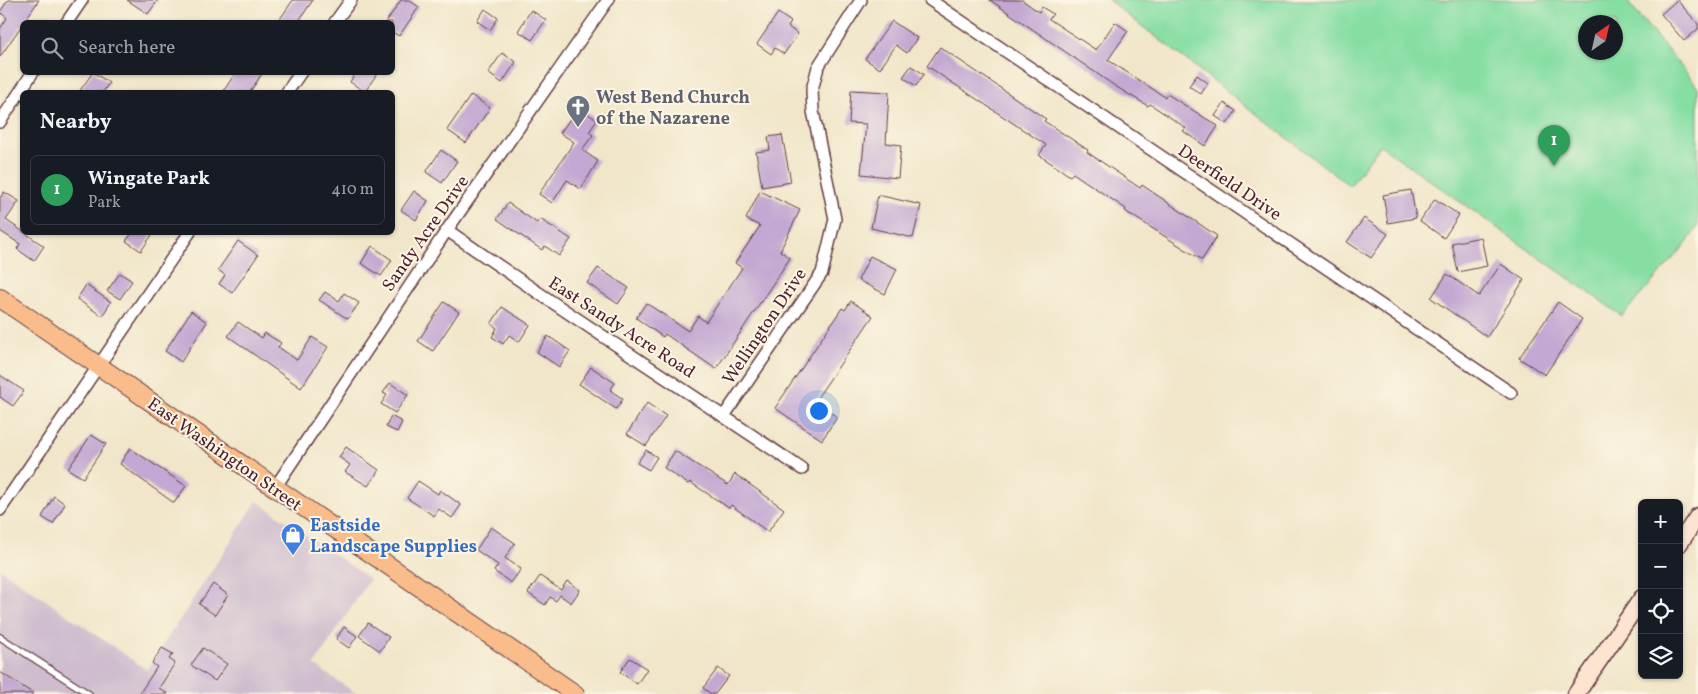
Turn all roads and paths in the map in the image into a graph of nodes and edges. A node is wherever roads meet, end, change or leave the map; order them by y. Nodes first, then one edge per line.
1 (82, 0) edge
2 (351, 0) edge
3 (608, 0) edge
4 (861, 0) edge
5 (930, 0) edge
6 (68, 20) edge
7 (336, 20) edge
8 (31, 75) edge
9 (299, 75) edge
10 (21, 90) edge
11 (288, 90) edge
12 (20, 92) edge
13 (0, 122) edge
14 (447, 230) junction
15 (188, 235) edge
16 (0, 298) edge
17 (98, 366) junction
18 (1511, 392) dead end
19 (724, 416) junction
20 (802, 469) dead end
21 (274, 488) junction
22 (0, 510) edge
23 (1698, 516) edge
24 (1683, 538) edge
25 (1638, 604) edge
26 (0, 637) edge
27 (89, 694) edge
28 (575, 694) edge
29 (1576, 694) edge

1 - 6 street
2 - 7 street
3 - 14 street, Sandy Acre Drive
4 - 19 street, Wellington Drive
5 - 18 street, Deerfield Drive
8 - 10 street
9 - 11 street
12 - 13 street
14 - 19 street, East Sandy Acre Road
14 - 21 street, Sandy Acre Drive
15 - 17 street
16 - 17 main road, East Washington Street
17 - 21 main road, East Washington Street
17 - 22 street
19 - 20 street, East Sandy Acre Road
21 - 28 main road, East Washington Street
23 - 24 street
25 - 29 street
26 - 27 lane

